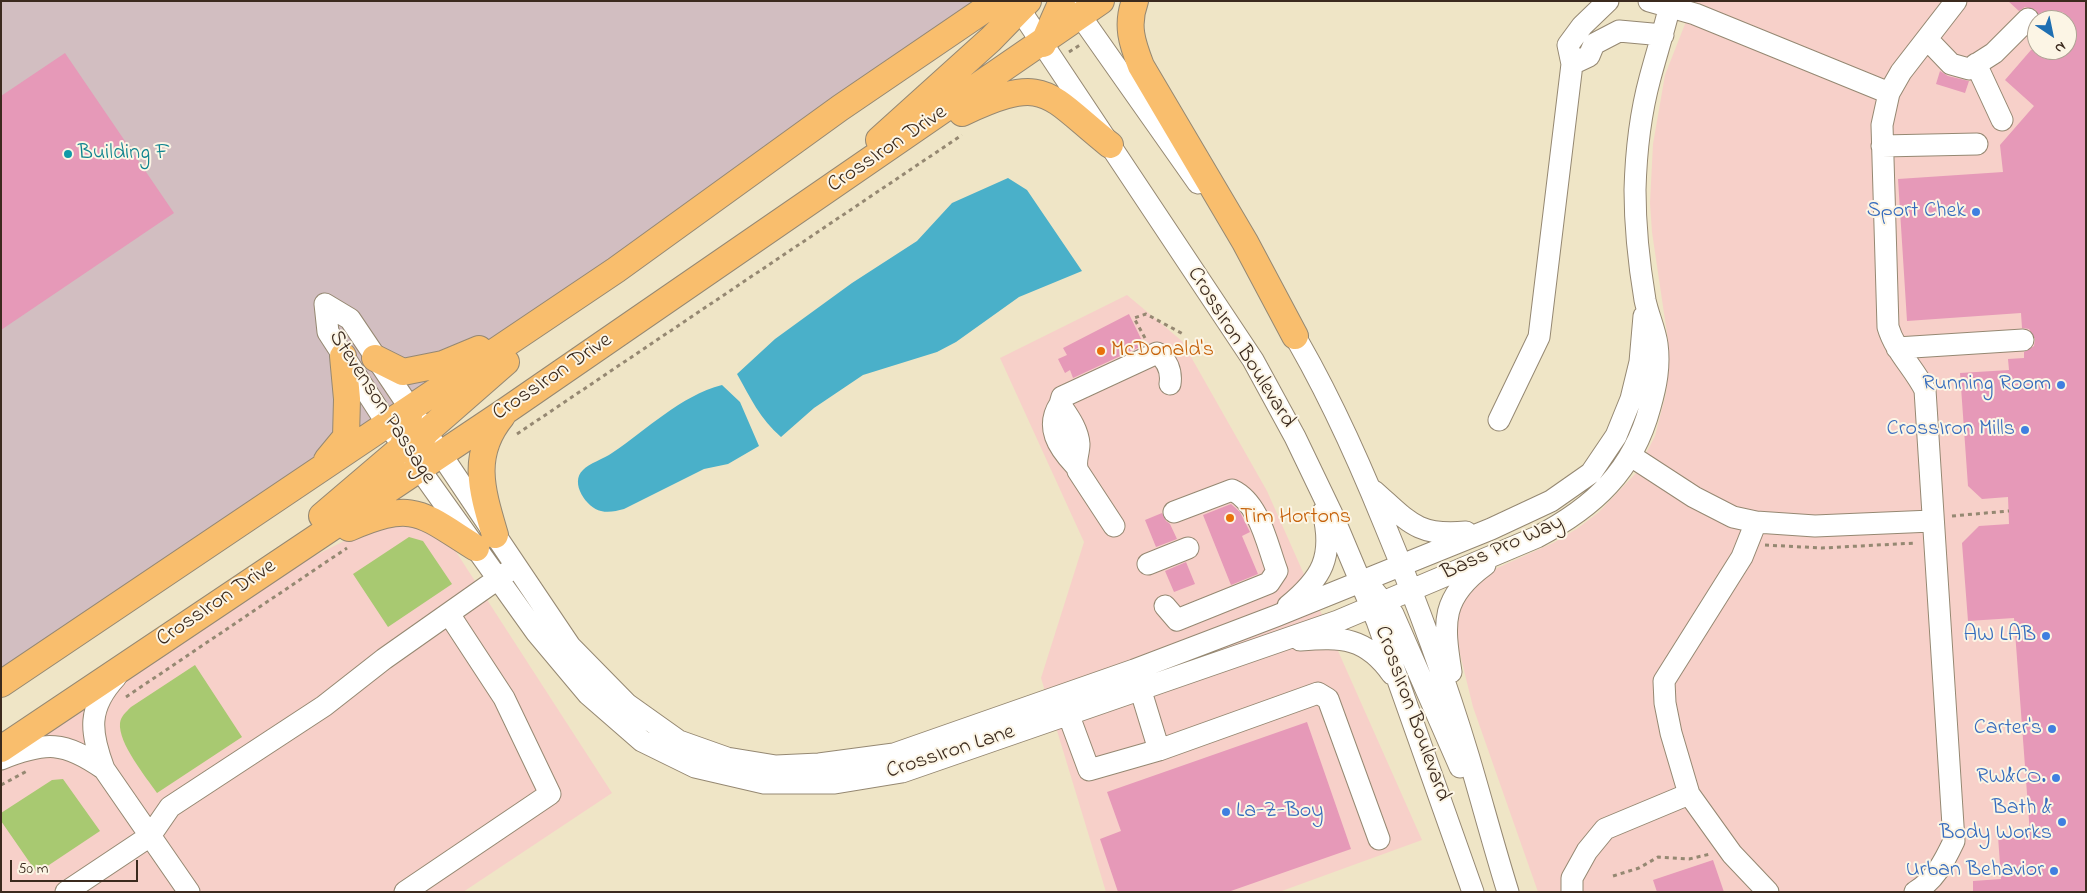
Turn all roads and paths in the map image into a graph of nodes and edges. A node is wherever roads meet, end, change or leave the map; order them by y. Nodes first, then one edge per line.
1 (968, 1) edge
2 (1101, 1) edge
3 (1135, 1) edge
4 (1608, 1) edge
5 (1649, 1) edge
6 (1956, 1) edge
7 (1015, 3) edge
8 (1670, 5) edge
9 (1077, 14) edge
10 (2027, 20) edge
11 (1663, 35) junction
12 (1927, 40) junction
13 (936, 41) junction
14 (1048, 53) junction
15 (1572, 64) junction
16 (1976, 64) junction
17 (1889, 93) junction
18 (2002, 120) dead end
19 (963, 134) dead end
20 (1977, 144) dead end
21 (1110, 145) junction
22 (1882, 146) junction
23 (875, 159) junction
24 (790, 217) junction
25 (595, 284) junction
26 (1646, 301) junction
27 (531, 328) junction
28 (1184, 336) dead end
29 (1295, 336) junction
30 (2023, 340) dead end
31 (1897, 348) junction
32 (1153, 354) junction
33 (343, 356) junction
34 (376, 358) junction
35 (1170, 384) dead end
36 (410, 410) junction
37 (507, 410) junction
38 (1499, 420) dead end
39 (388, 425) junction
40 (426, 432) junction
41 (514, 435) dead end
42 (403, 447) junction
43 (440, 454) junction
44 (1632, 456) junction
45 (418, 469) junction
46 (317, 472) junction
47 (1314, 478) junction
48 (1370, 488) junction
49 (2009, 511) dead end
50 (1174, 512) dead end
51 (1940, 519) junction
52 (1756, 522) junction
53 (1114, 526) dead end
54 (1491, 529) junction
55 (485, 542) junction
56 (354, 544) dead end
57 (1188, 548) dead end
58 (295, 551) junction
59 (1503, 551) junction
60 (1148, 564) dead end
61 (1401, 564) junction
62 (516, 566) junction
63 (498, 579) junction
64 (1361, 582) junction
65 (1411, 589) junction
66 (1378, 603) junction
67 (1165, 606) dead end
68 (449, 614) junction
69 (1276, 616) junction
70 (186, 625) junction
71 (543, 626) junction
72 (1278, 641) junction
73 (132, 661) junction
74 (1137, 679) junction
75 (1, 684) edge
76 (1404, 692) junction
77 (119, 702) dead end
78 (1065, 704) junction
79 (1460, 732) junction
80 (1, 749) edge
81 (1159, 750) junction
82 (1, 759) edge
83 (30, 769) dead end
84 (104, 769) junction
85 (1, 784) edge
86 (1689, 794) junction
87 (1481, 806) junction
88 (150, 836) junction
89 (1379, 839) dead end
90 (1715, 852) dead end
91 (1613, 876) dead end
92 (66, 892) edge
93 (189, 892) edge
94 (405, 892) edge
95 (1473, 892) edge
96 (1508, 892) edge
97 (1572, 892) edge
98 (1768, 892) edge
99 (1915, 892) edge

1 - 13 main road
2 - 9 main road, CrossIron Drive
3 - 29 main road
4 - 15 street
5 - 8 street
6 - 12 street
7 - 13 main road
7 - 14 street, CrossIron Boulevard
7 - 24 main road
8 - 11 street, Bass Pro Way
8 - 17 street
9 - 14 main road, CrossIron Drive
9 - 14 path
9 - 29 street, CrossIron Boulevard
10 - 16 street
11 - 15 street
11 - 26 street, Bass Pro Way
12 - 16 street
12 - 17 street
13 - 25 main road
14 - 21 street, CrossIron Boulevard
14 - 23 main road, CrossIron Drive
15 - 38 street
16 - 18 street
17 - 22 street
19 - 41 path
20 - 22 street
21 - 23 main road
21 - 47 street, CrossIron Boulevard
22 - 31 street
23 - 24 main road, CrossIron Drive
24 - 37 main road, CrossIron Drive
25 - 27 main road
25 - 40 main road
26 - 44 street, Bass Pro Way
26 - 54 street, Bass Pro Way
27 - 34 main road
27 - 36 main road
28 - 32 path
29 - 48 street, CrossIron Boulevard
30 - 31 street
31 - 51 street
32 - 35 street
32 - 53 street
33 - 34 street, Stevenson Passage
33 - 39 street, Stevenson Passage
33 - 46 main road
34 - 36 street, Stevenson Passage
36 - 39 main road
36 - 40 street, Stevenson Passage
36 - 42 main road
37 - 43 main road, CrossIron Drive
37 - 55 main road
39 - 42 street, Stevenson Passage
39 - 46 main road
40 - 43 street, Stevenson Passage
40 - 45 main road
42 - 45 street, Stevenson Passage
42 - 70 main road
43 - 45 main road, CrossIron Drive
43 - 55 street, Stevenson Passage
44 - 52 street
44 - 59 street, Bass Pro Way
45 - 55 street, Stevenson Passage
45 - 58 main road, CrossIron Drive
46 - 75 main road
47 - 64 street, CrossIron Boulevard
47 - 69 street
48 - 54 street
48 - 61 street, CrossIron Boulevard
49 - 51 path
50 - 67 street
51 - 52 street
51 - 99 street
52 - 86 street
54 - 61 street, Bass Pro Way
55 - 58 main road
55 - 62 street, Stevenson Passage
55 - 63 street, Stevenson Passage
56 - 77 path
57 - 60 street
58 - 70 main road, CrossIron Drive
59 - 65 street, Bass Pro Way
59 - 79 street
61 - 64 street, Bass Pro Way
61 - 65 street, CrossIron Boulevard
62 - 63 street
62 - 71 street, Stevenson Passage
63 - 68 street
63 - 71 street, Stevenson Passage
64 - 66 street
64 - 69 street, CrossIron Lane
65 - 66 street, Bass Pro Way
65 - 79 street, CrossIron Boulevard
66 - 72 street, CrossIron Lane
66 - 76 street, CrossIron Boulevard
66 - 87 street
68 - 88 street
68 - 94 street
69 - 74 street, CrossIron Lane
70 - 73 main road, CrossIron Drive
71 - 78 street, CrossIron Lane
72 - 74 street, CrossIron Lane
72 - 76 street
73 - 80 main road, CrossIron Drive
73 - 84 street
74 - 78 street, CrossIron Lane
74 - 81 street
76 - 95 street, CrossIron Boulevard
78 - 81 street
79 - 87 street, CrossIron Boulevard
81 - 89 street
82 - 84 street
83 - 85 path
84 - 88 street
86 - 97 street
86 - 98 street
87 - 96 street, CrossIron Boulevard
88 - 92 street
88 - 93 street
90 - 91 path

